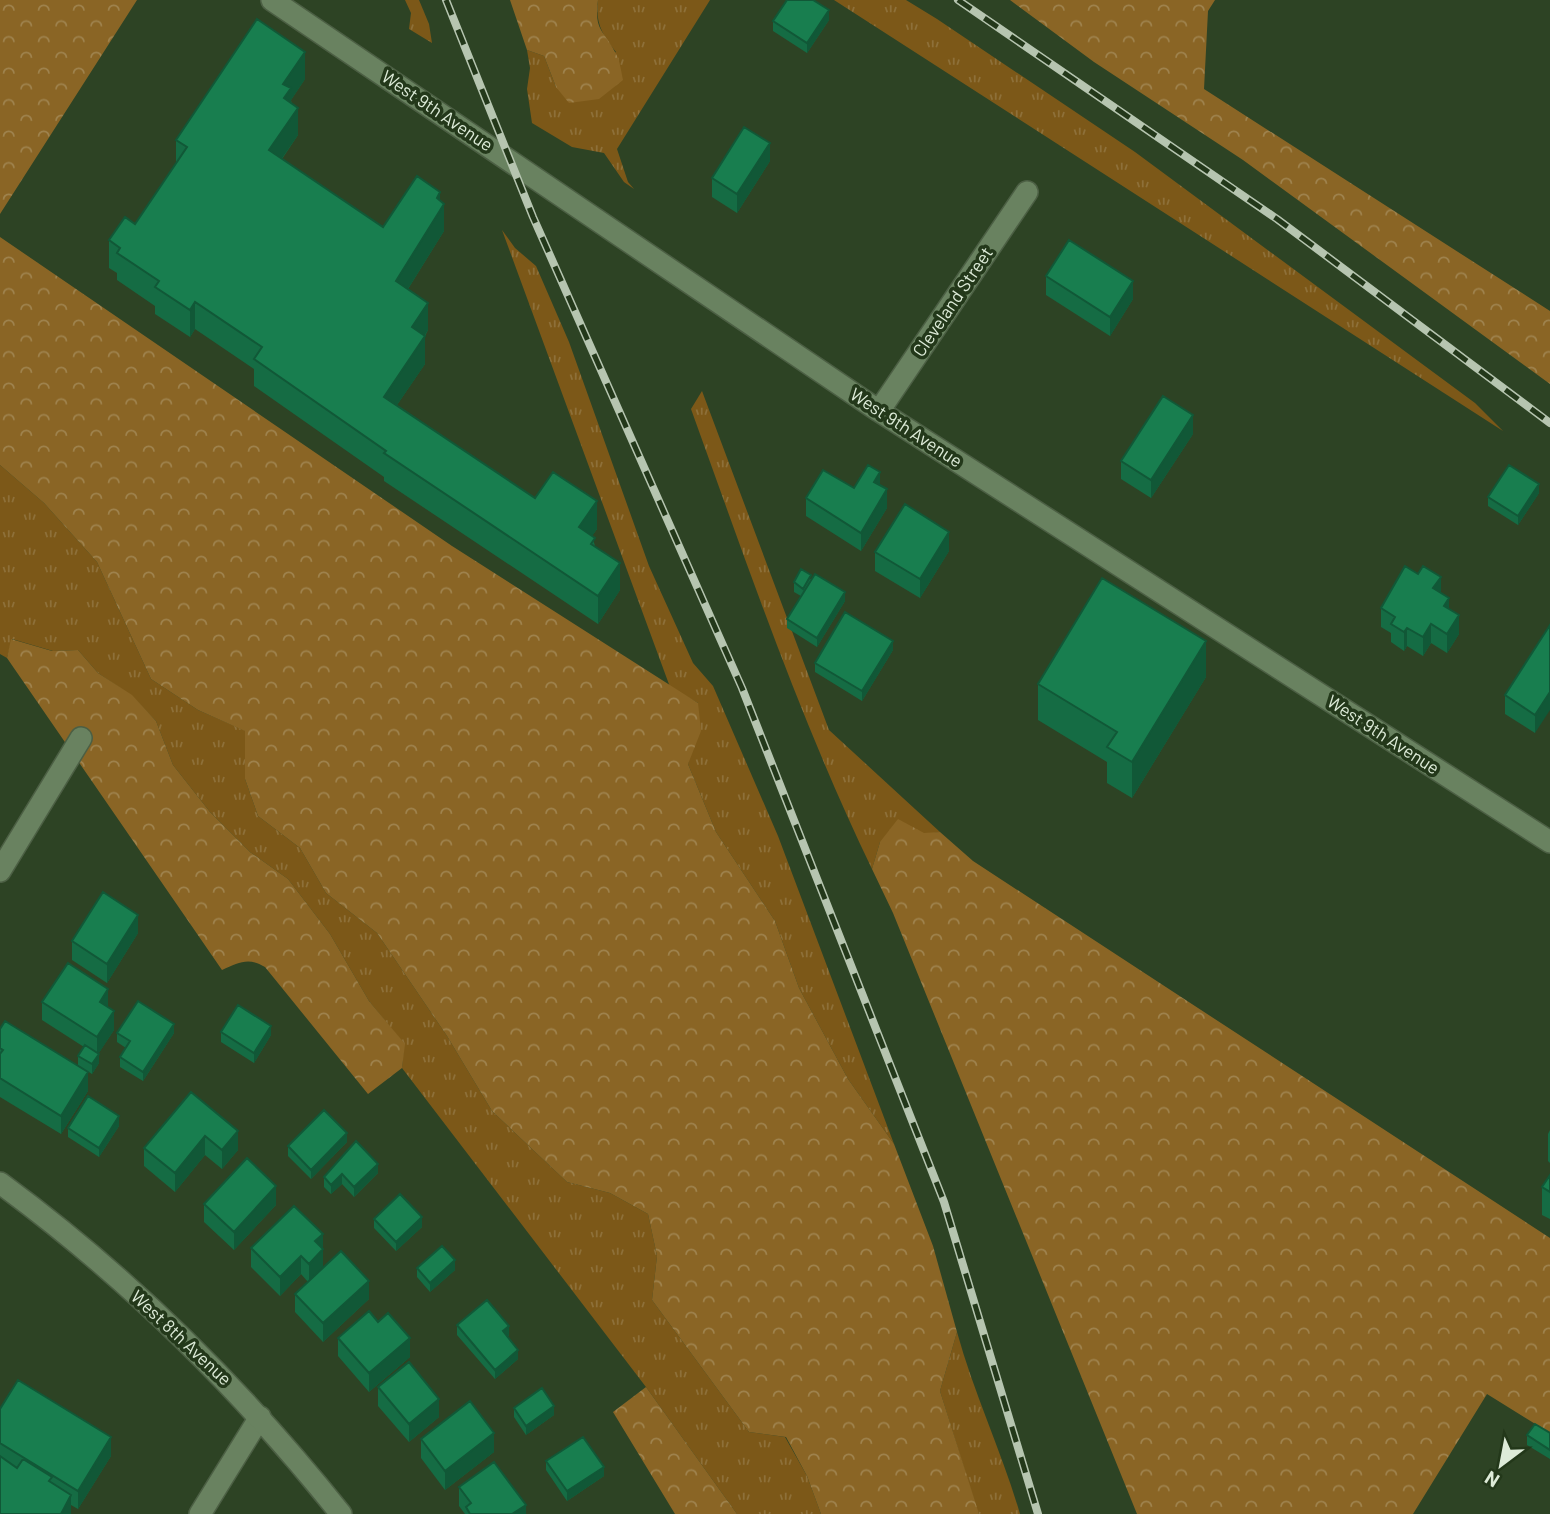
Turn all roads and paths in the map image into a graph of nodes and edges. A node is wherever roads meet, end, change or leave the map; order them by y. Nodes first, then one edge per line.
1 (272, 0) edge
2 (1027, 192) dead end
3 (879, 411) junction
4 (81, 737) dead end
5 (1550, 842) edge
6 (0, 871) edge
7 (0, 1183) edge
8 (260, 1418) junction
9 (200, 1514) edge
10 (341, 1514) edge

1 - 3 street, West 9th Avenue
2 - 3 street, Cleveland Street
3 - 5 street, West 9th Avenue
4 - 6 street
7 - 8 street, West 8th Avenue
8 - 9 street
8 - 10 street, West 8th Avenue

